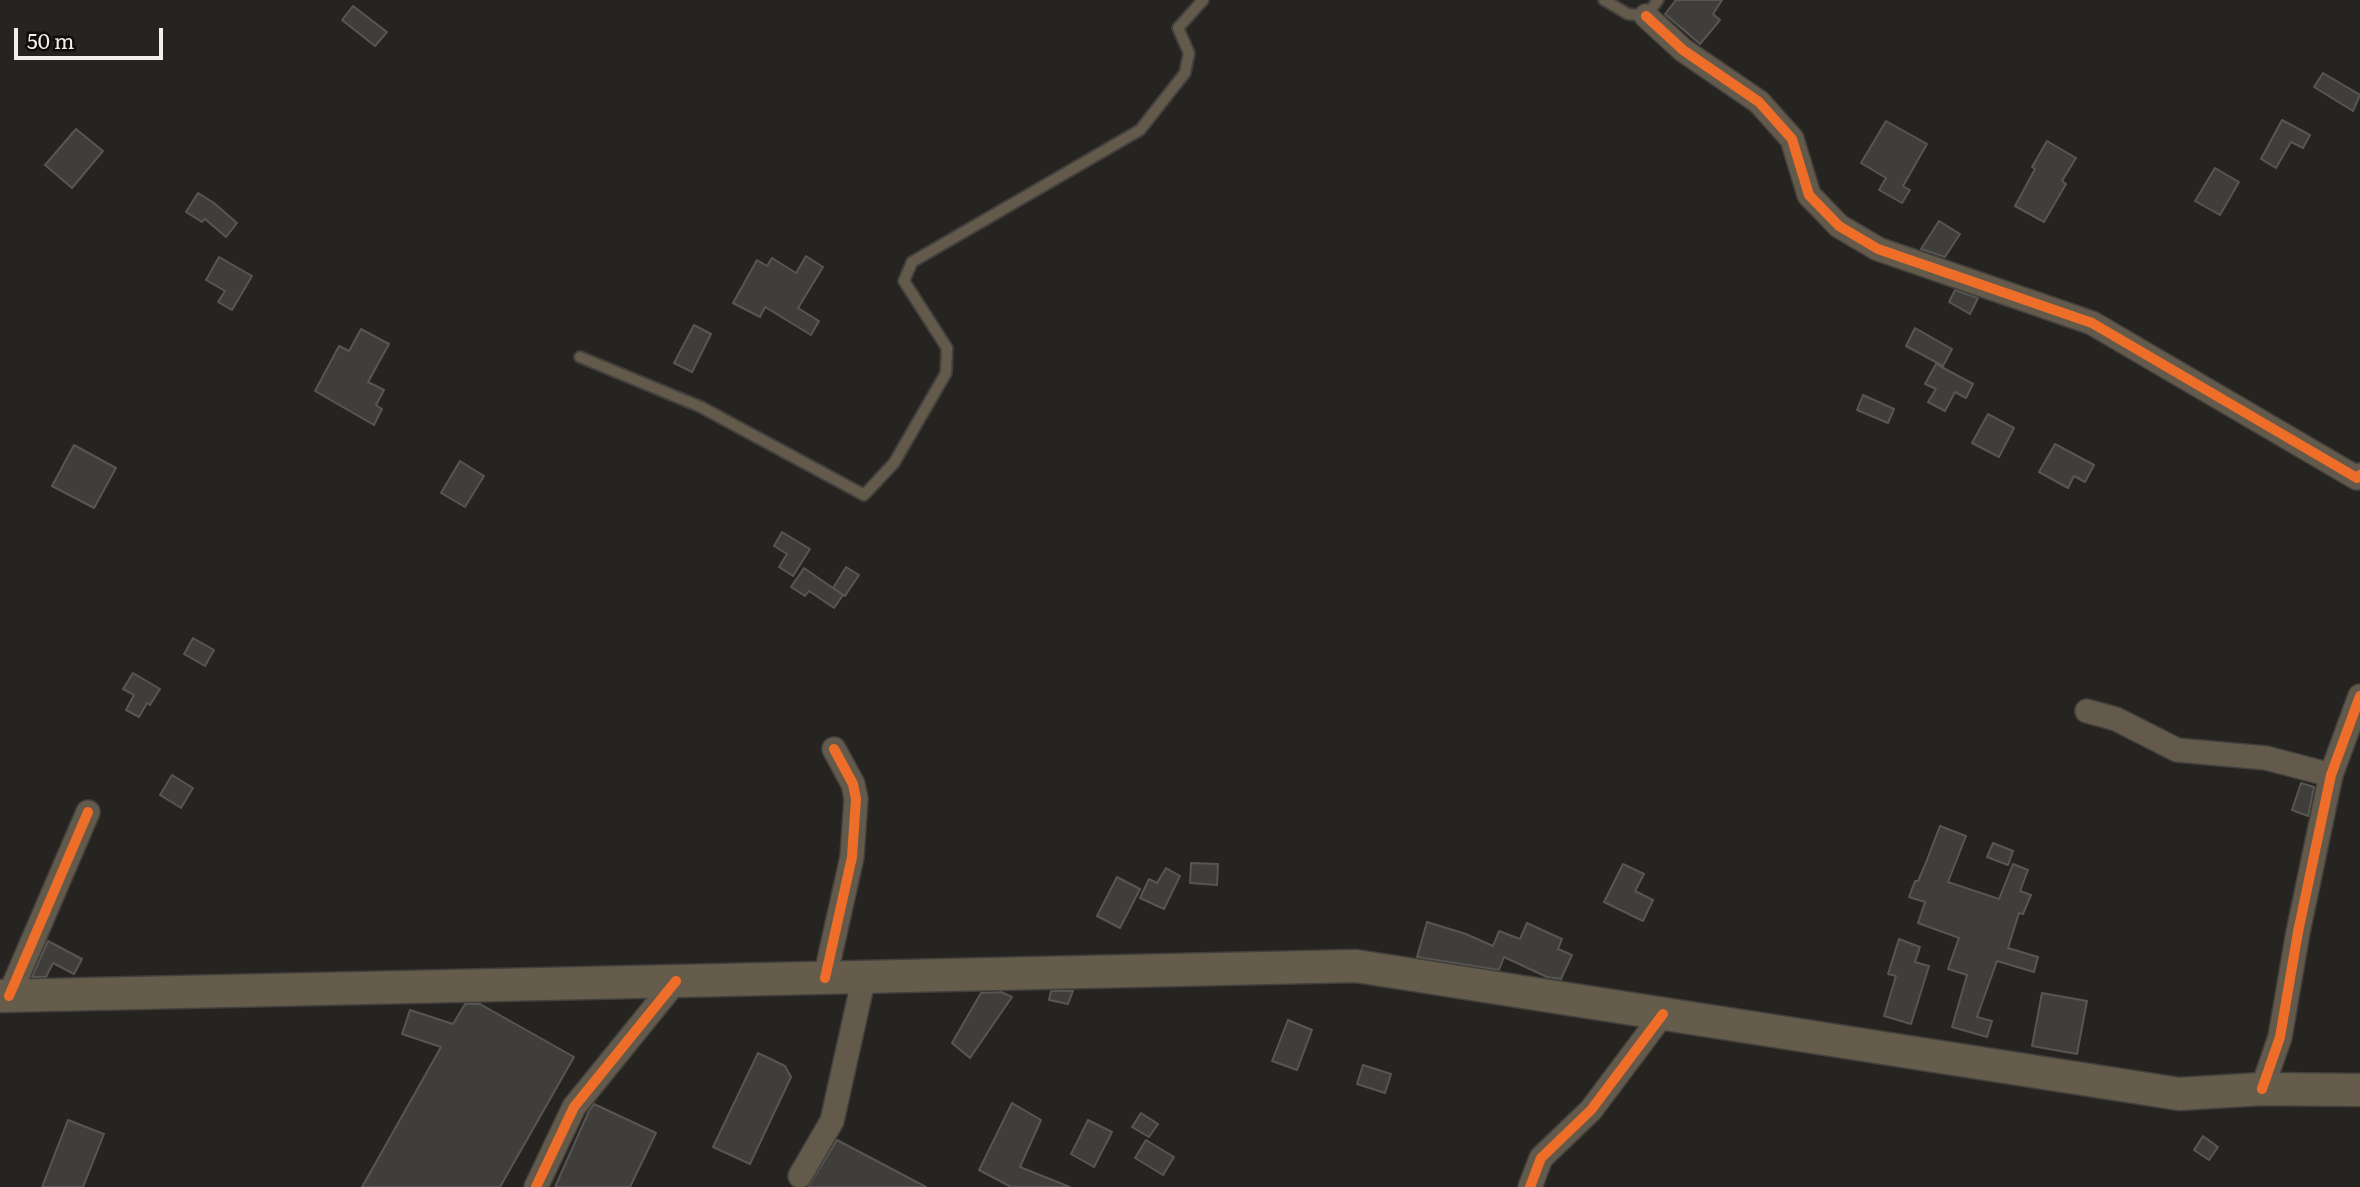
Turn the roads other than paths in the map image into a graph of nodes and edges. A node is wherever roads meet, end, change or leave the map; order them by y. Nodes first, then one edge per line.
1 (1203, 0) edge
2 (1604, 0) edge
3 (1652, 8) edge
4 (580, 357) dead end
5 (2359, 478) edge
6 (2360, 696) edge
7 (2087, 711) dead end
8 (834, 749) dead end
9 (2331, 775) junction
10 (88, 812) dead end
11 (864, 977) junction
12 (825, 978) junction
13 (676, 981) junction
14 (4, 996) edge
15 (1663, 1014) junction
16 (2263, 1089) junction
17 (2360, 1090) edge
18 (800, 1176) dead end
19 (536, 1187) edge
20 (1530, 1187) edge

1 - 4 lane
2 - 3 lane
3 - 5 street
6 - 9 street
7 - 9 street
8 - 12 street
9 - 16 street
10 - 14 street
11 - 12 main road
11 - 15 main road
11 - 18 street
12 - 13 main road
13 - 14 main road
13 - 19 street
15 - 16 main road
15 - 20 street
16 - 17 main road

